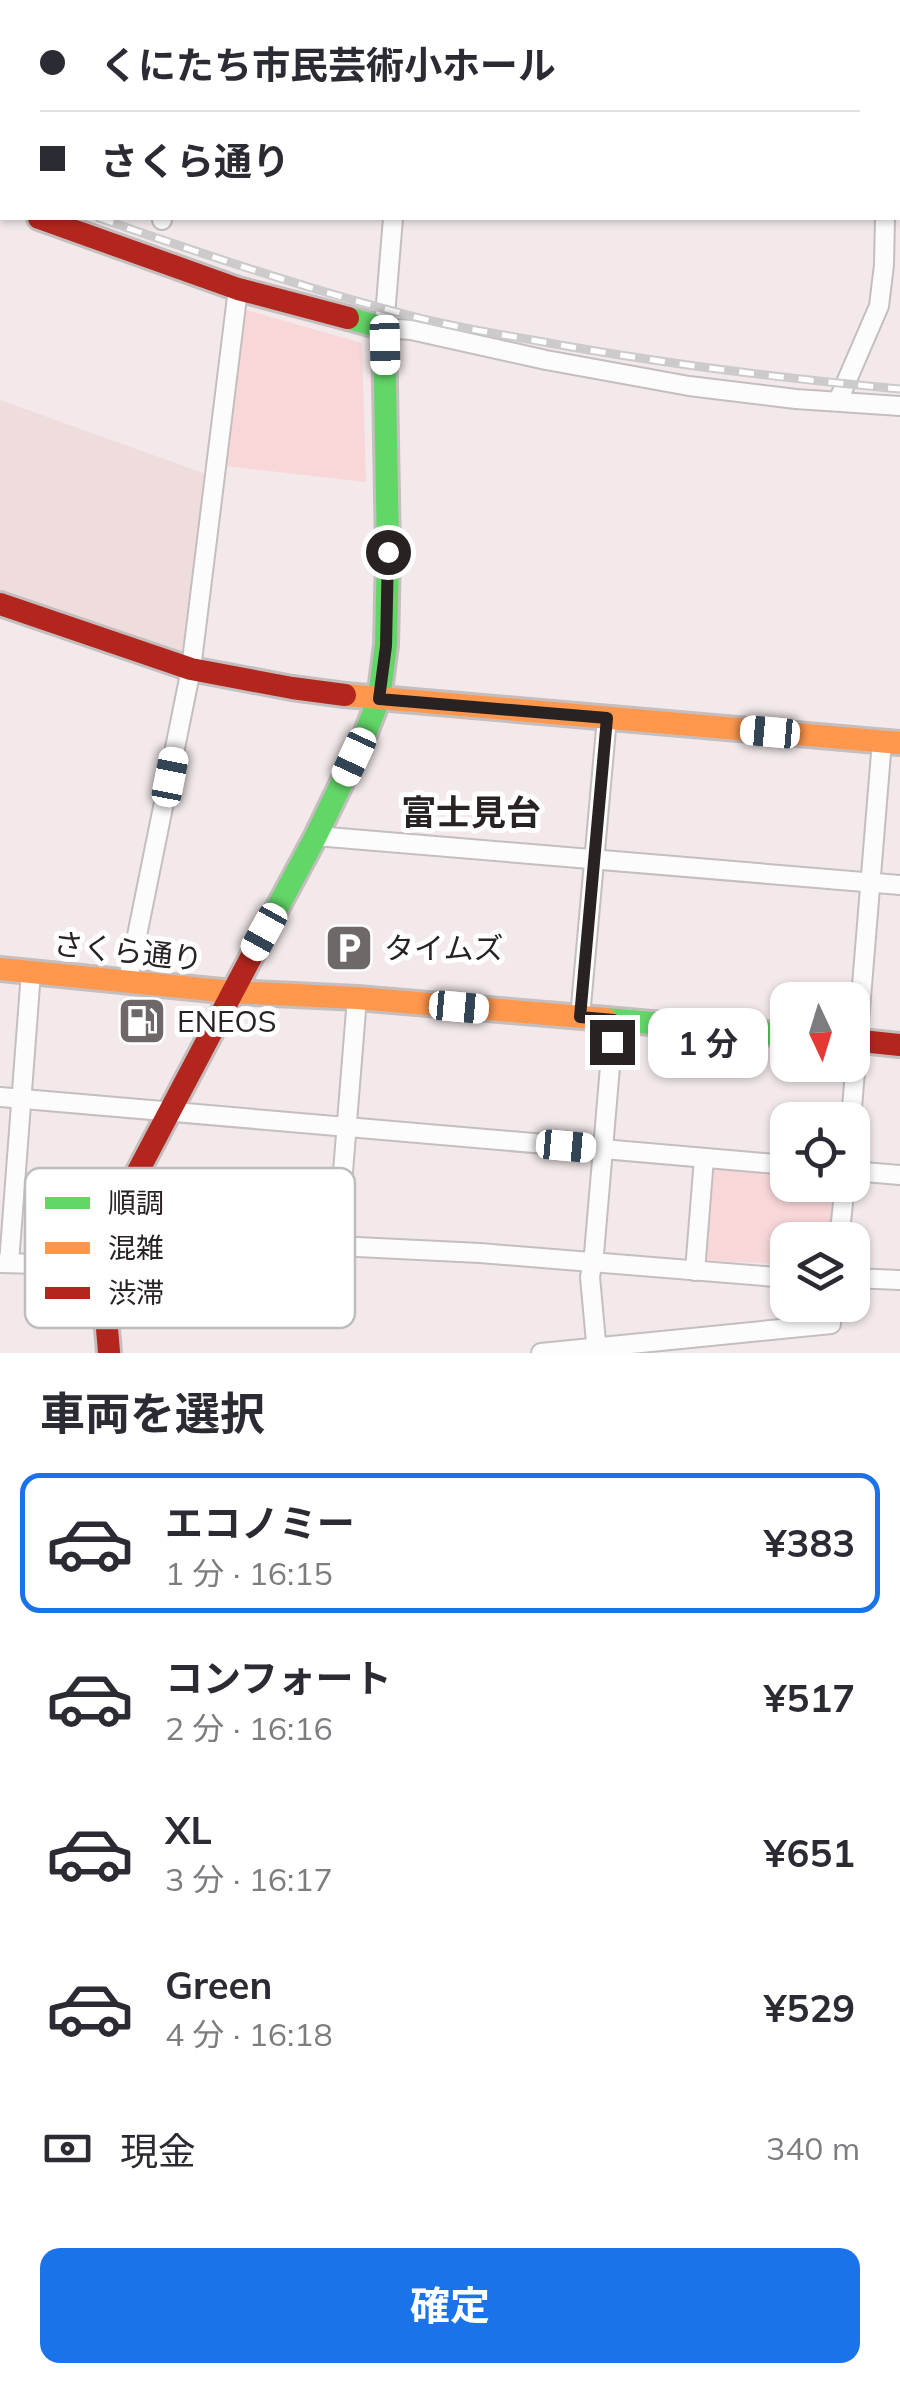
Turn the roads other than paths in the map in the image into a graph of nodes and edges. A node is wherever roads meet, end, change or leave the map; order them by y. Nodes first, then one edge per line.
1 (45, 220) edge
2 (393, 220) edge
3 (885, 220) edge
4 (238, 289) junction
5 (384, 328) junction
6 (838, 401) junction
7 (900, 406) edge
8 (0, 604) edge
9 (191, 669) junction
10 (379, 699) junction
11 (607, 718) junction
12 (891, 742) edge
13 (316, 836) junction
14 (596, 859) junction
15 (870, 882) junction
16 (900, 885) edge
17 (0, 969) edge
18 (32, 972) junction
19 (128, 980) junction
20 (861, 982) edge
21 (232, 992) junction
22 (358, 998) junction
23 (580, 1017) junction
24 (614, 1020) junction
25 (770, 1033) edge
26 (870, 1041) edge
27 (900, 1044) edge
28 (0, 1096) edge
29 (22, 1098) junction
30 (169, 1112) junction
31 (347, 1127) junction
32 (603, 1149) junction
33 (704, 1158) junction
34 (770, 1164) edge
35 (140, 1168) edge
36 (344, 1168) edge
37 (870, 1172) edge
38 (900, 1175) edge
39 (6, 1209) edge
40 (355, 1247) edge
41 (591, 1262) junction
42 (4, 1263) edge
43 (695, 1270) junction
44 (770, 1276) edge
45 (870, 1279) edge
46 (900, 1280) edge
47 (831, 1322) edge
48 (107, 1328) edge
49 (597, 1350) edge
50 (109, 1353) edge
51 (542, 1353) edge

1 - 4 street
2 - 5 street
3 - 6 street
4 - 5 street
4 - 9 street
5 - 6 street
5 - 10 street
6 - 7 street
8 - 9 street
9 - 10 street
9 - 19 street
10 - 11 street
10 - 13 street
11 - 12 street
11 - 14 street
12 - 15 street
13 - 14 street
13 - 21 street
14 - 15 street
14 - 23 street
15 - 16 street
15 - 20 street
17 - 18 street, さくら通り
18 - 19 street, さくら通り
18 - 29 street
19 - 21 street, さくら通り
21 - 22 street, さくら通り
21 - 30 street
22 - 23 street, さくら通り
22 - 31 street
23 - 24 street, さくら通り
24 - 25 street, さくら通り
24 - 32 street
26 - 27 street
28 - 29 street
29 - 30 street
29 - 39 street
30 - 31 street
30 - 35 street
31 - 32 street
31 - 36 street
32 - 33 street
32 - 41 street
33 - 34 street
33 - 43 street
37 - 38 street
39 - 42 street
40 - 41 street
41 - 43 street
41 - 49 street
43 - 44 street
45 - 46 street
47 - 49 street
48 - 50 street
49 - 51 street

